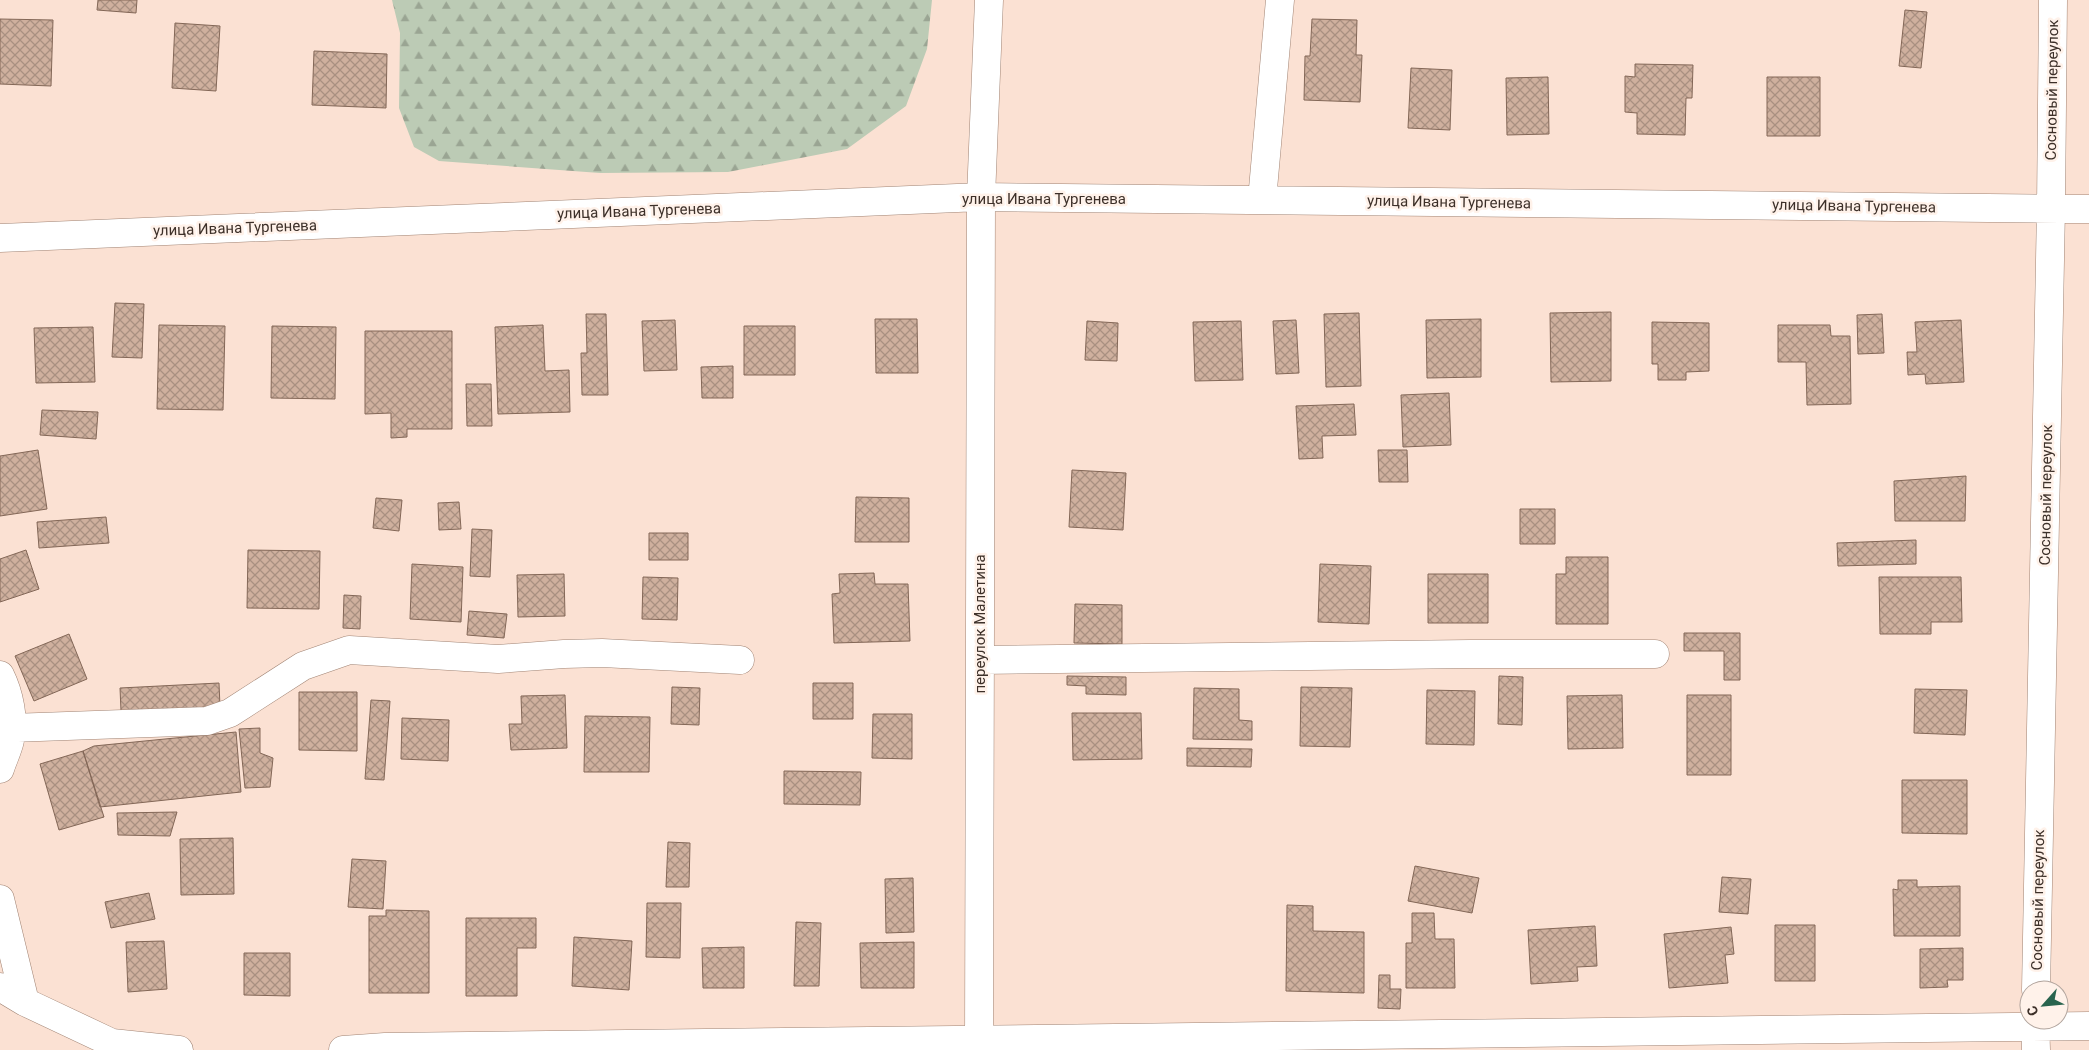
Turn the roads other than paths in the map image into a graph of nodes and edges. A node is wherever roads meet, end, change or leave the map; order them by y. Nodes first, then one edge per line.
1 (989, 0) edge
2 (1280, 0) edge
3 (2053, 0) edge
4 (981, 197) junction
5 (1262, 200) junction
6 (2051, 208) junction
7 (2089, 209) edge
8 (0, 238) edge
9 (1655, 654) dead end
10 (740, 660) dead end
11 (980, 660) junction
12 (0, 675) edge
13 (11, 728) junction
14 (0, 769) edge
15 (0, 899) edge
16 (2036, 980) edge
17 (0, 987) edge
18 (25, 1002) junction
19 (2089, 1026) edge
20 (2035, 1032) edge
21 (978, 1044) edge
22 (561, 1048) edge
23 (178, 1050) edge
24 (343, 1050) edge

1 - 4 street, переулок Малетина
2 - 5 street
3 - 6 street, Сосновый переулок
4 - 5 street, улица Ивана Тургенева
4 - 8 street, улица Ивана Тургенева
4 - 11 street, переулок Малетина
5 - 6 street, улица Ивана Тургенева
6 - 7 street, улица Ивана Тургенева
6 - 16 street, Сосновый переулок
9 - 11 street
10 - 13 street
11 - 21 street, переулок Малетина
12 - 13 street
13 - 14 street
15 - 18 street
17 - 18 street
18 - 23 street
19 - 20 street
20 - 21 street
21 - 22 street
22 - 24 street

